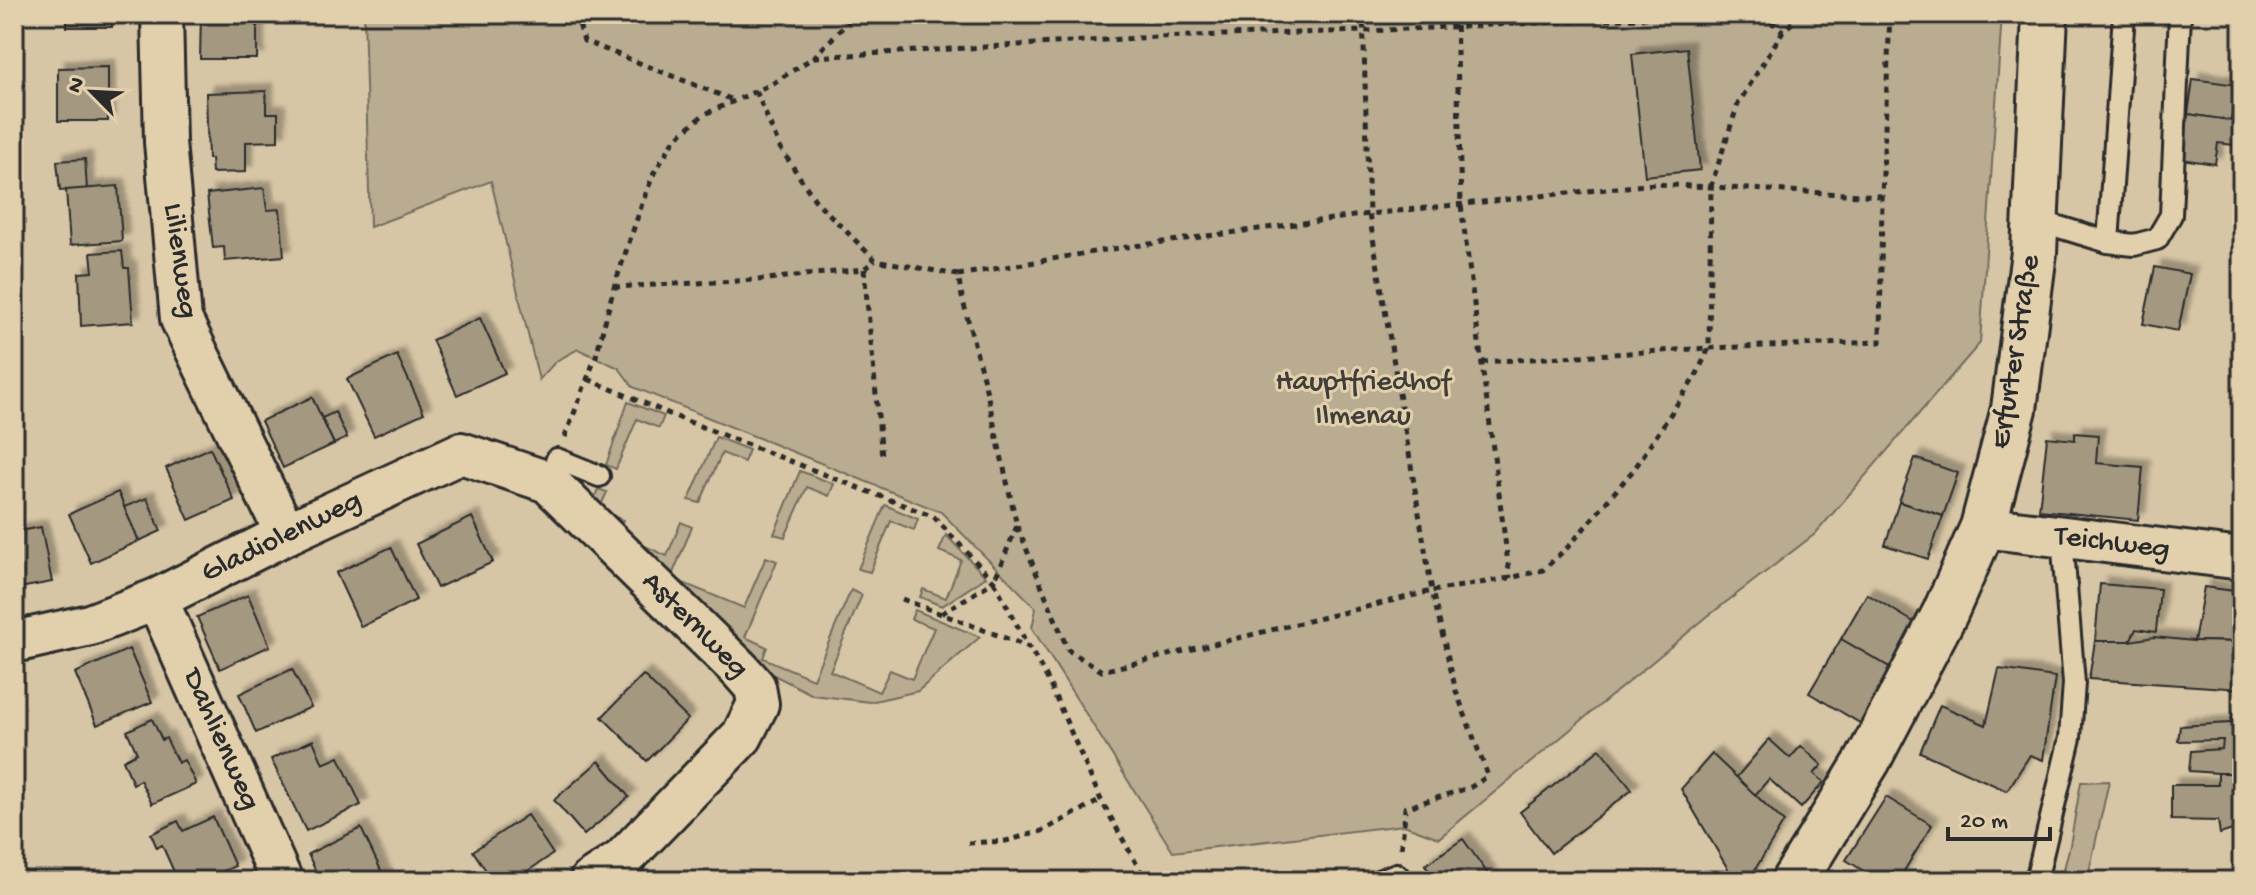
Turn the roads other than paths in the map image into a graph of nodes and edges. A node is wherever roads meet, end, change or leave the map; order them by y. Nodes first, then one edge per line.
1 (162, 14) edge
2 (2045, 14) edge
3 (2124, 14) edge
4 (2180, 14) edge
5 (2036, 220) junction
6 (2108, 242) junction
7 (552, 471) junction
8 (599, 476) dead end
9 (1983, 527) junction
10 (286, 534) junction
11 (2062, 538) junction
12 (2242, 559) edge
13 (157, 599) junction
14 (14, 642) edge
15 (282, 881) edge
16 (590, 881) edge
17 (1378, 881) edge
18 (1404, 881) edge
19 (1794, 881) edge
20 (2036, 881) edge

1 - 10 street, Lilienweg
2 - 5 main road, Erfurter Straße
3 - 6 lane
4 - 6 lane
5 - 6 lane
5 - 9 main road, Erfurter Straße
7 - 8 lane
7 - 10 street, Gladiolenweg
7 - 16 street, Asternweg
9 - 11 street, Teichweg
9 - 19 main road, Erfurter Straße
10 - 13 street, Gladiolenweg
11 - 12 street, Teichweg
11 - 20 lane
13 - 14 street, Gladiolenweg
13 - 15 street, Dahlienweg
17 - 18 lane

